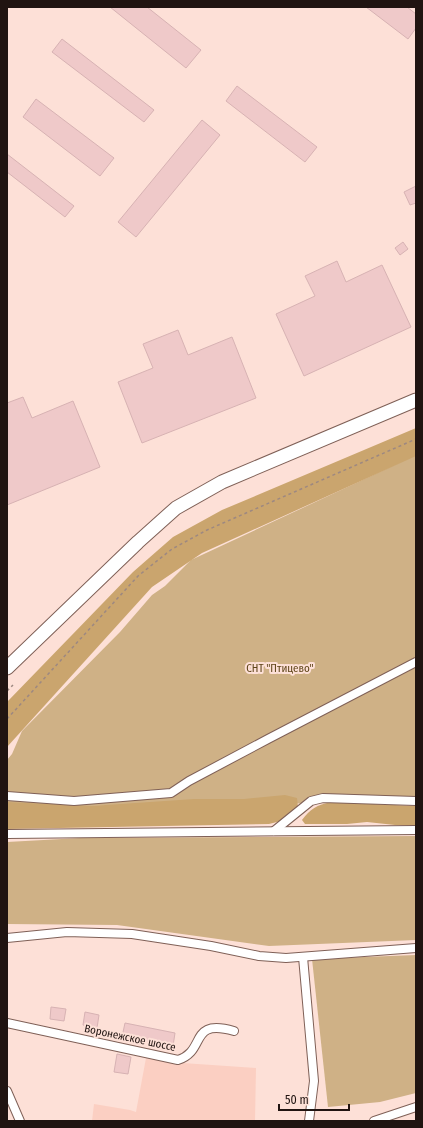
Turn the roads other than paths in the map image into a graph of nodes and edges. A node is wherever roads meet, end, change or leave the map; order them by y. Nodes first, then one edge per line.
1 (416, 400) edge
2 (416, 662) edge
3 (7, 668) edge
4 (7, 796) edge
5 (416, 801) edge
6 (416, 830) edge
7 (274, 831) junction
8 (7, 834) edge
9 (7, 938) edge
10 (416, 948) edge
11 (303, 957) junction
12 (7, 1023) edge
13 (234, 1031) dead end
14 (7, 1091) edge
15 (416, 1107) edge
16 (20, 1121) edge
17 (309, 1121) edge
18 (374, 1121) edge

1 - 3 main road
2 - 4 street
5 - 7 street
6 - 7 street
7 - 8 street
9 - 11 street
10 - 11 street
11 - 17 street
12 - 13 street, Воронежское шоссе
14 - 16 street
15 - 18 street

